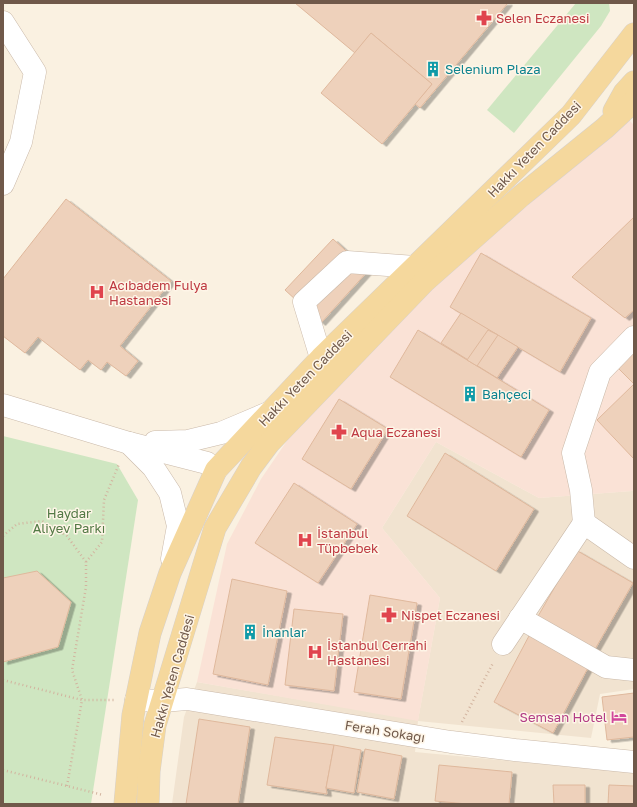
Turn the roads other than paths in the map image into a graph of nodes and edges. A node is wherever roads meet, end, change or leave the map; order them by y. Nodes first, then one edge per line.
1 (3, 22) edge
2 (634, 34) edge
3 (634, 82) edge
4 (634, 101) edge
5 (605, 128) junction
6 (3, 184) edge
7 (416, 267) junction
8 (634, 337) edge
9 (321, 358) junction
10 (3, 405) edge
11 (273, 411) junction
12 (129, 443) junction
13 (252, 467) junction
14 (216, 470) junction
15 (584, 524) junction
16 (634, 558) edge
17 (170, 573) junction
18 (520, 618) junction
19 (503, 644) road end
20 (634, 670) edge
21 (136, 700) junction
22 (162, 701) junction
23 (634, 762) edge
24 (125, 802) edge
25 (148, 804) edge

1 - 6 street
2 - 7 main road, Hakkı Yeten Caddesi
3 - 5 main road
4 - 5 main road, Hakkı Yeten Caddesi
5 - 13 main road, Hakkı Yeten Caddesi
7 - 9 main road, Hakkı Yeten Caddesi
7 - 9 street
8 - 15 street
9 - 11 main road, Hakkı Yeten Caddesi
10 - 12 street
11 - 12 street
11 - 14 main road, Hakkı Yeten Caddesi
12 - 14 street
12 - 17 street
13 - 14 main road
13 - 22 main road, Hakkı Yeten Caddesi
14 - 17 main road, Hakkı Yeten Caddesi
15 - 16 street
15 - 18 street
17 - 21 main road, Hakkı Yeten Caddesi
18 - 19 street
18 - 20 street
21 - 22 street, Ferah Sokağı
21 - 24 main road, Hakkı Yeten Caddesi
22 - 23 street, Ferah Sokağı
22 - 25 main road, Hakkı Yeten Caddesi

